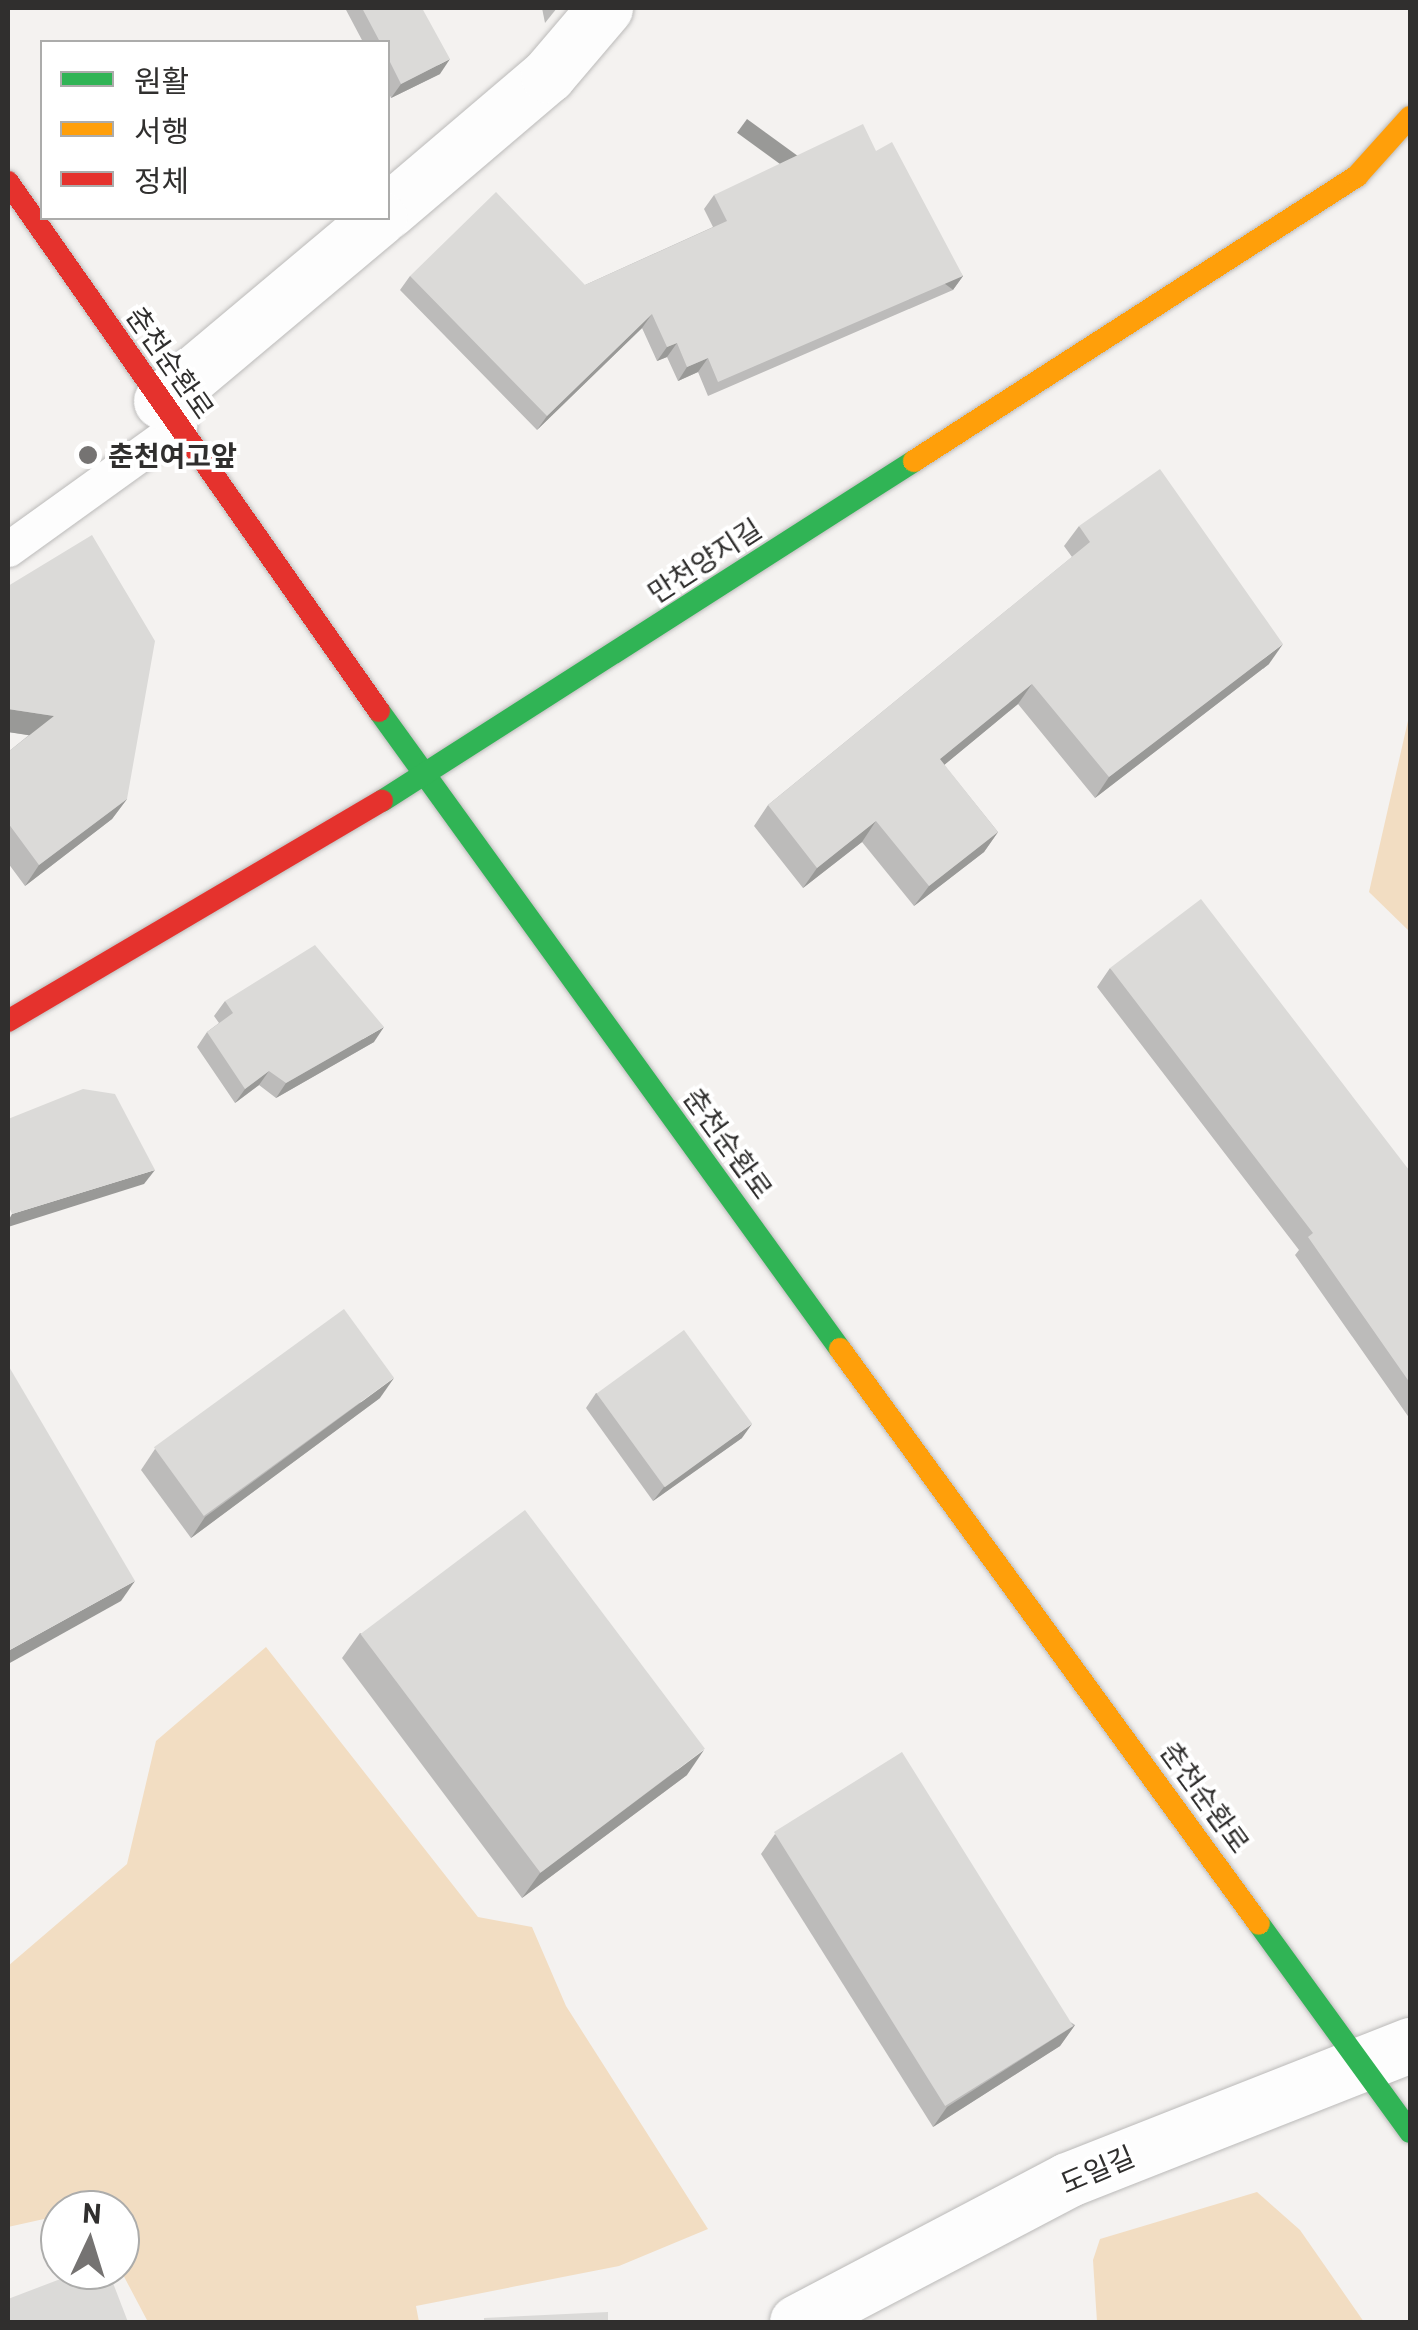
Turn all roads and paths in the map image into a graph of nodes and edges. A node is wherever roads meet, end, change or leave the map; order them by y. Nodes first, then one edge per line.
1 (605, 8) edge
2 (1410, 117) edge
3 (8, 182) edge
4 (390, 208) edge
5 (377, 220) edge
6 (170, 414) junction
7 (8, 549) edge
8 (424, 776) junction
9 (8, 1021) edge
10 (1386, 2054) edge
11 (1410, 2132) edge
12 (798, 2322) edge

1 - 4 street
2 - 8 street, 만천양지길
3 - 6 street, 춘천순환로
5 - 6 street
6 - 7 lane
6 - 8 street, 춘천순환로
8 - 9 street, 만천양지길
8 - 10 street, 춘천순환로
10 - 11 street, 춘천순환로
10 - 12 street, 도일길

